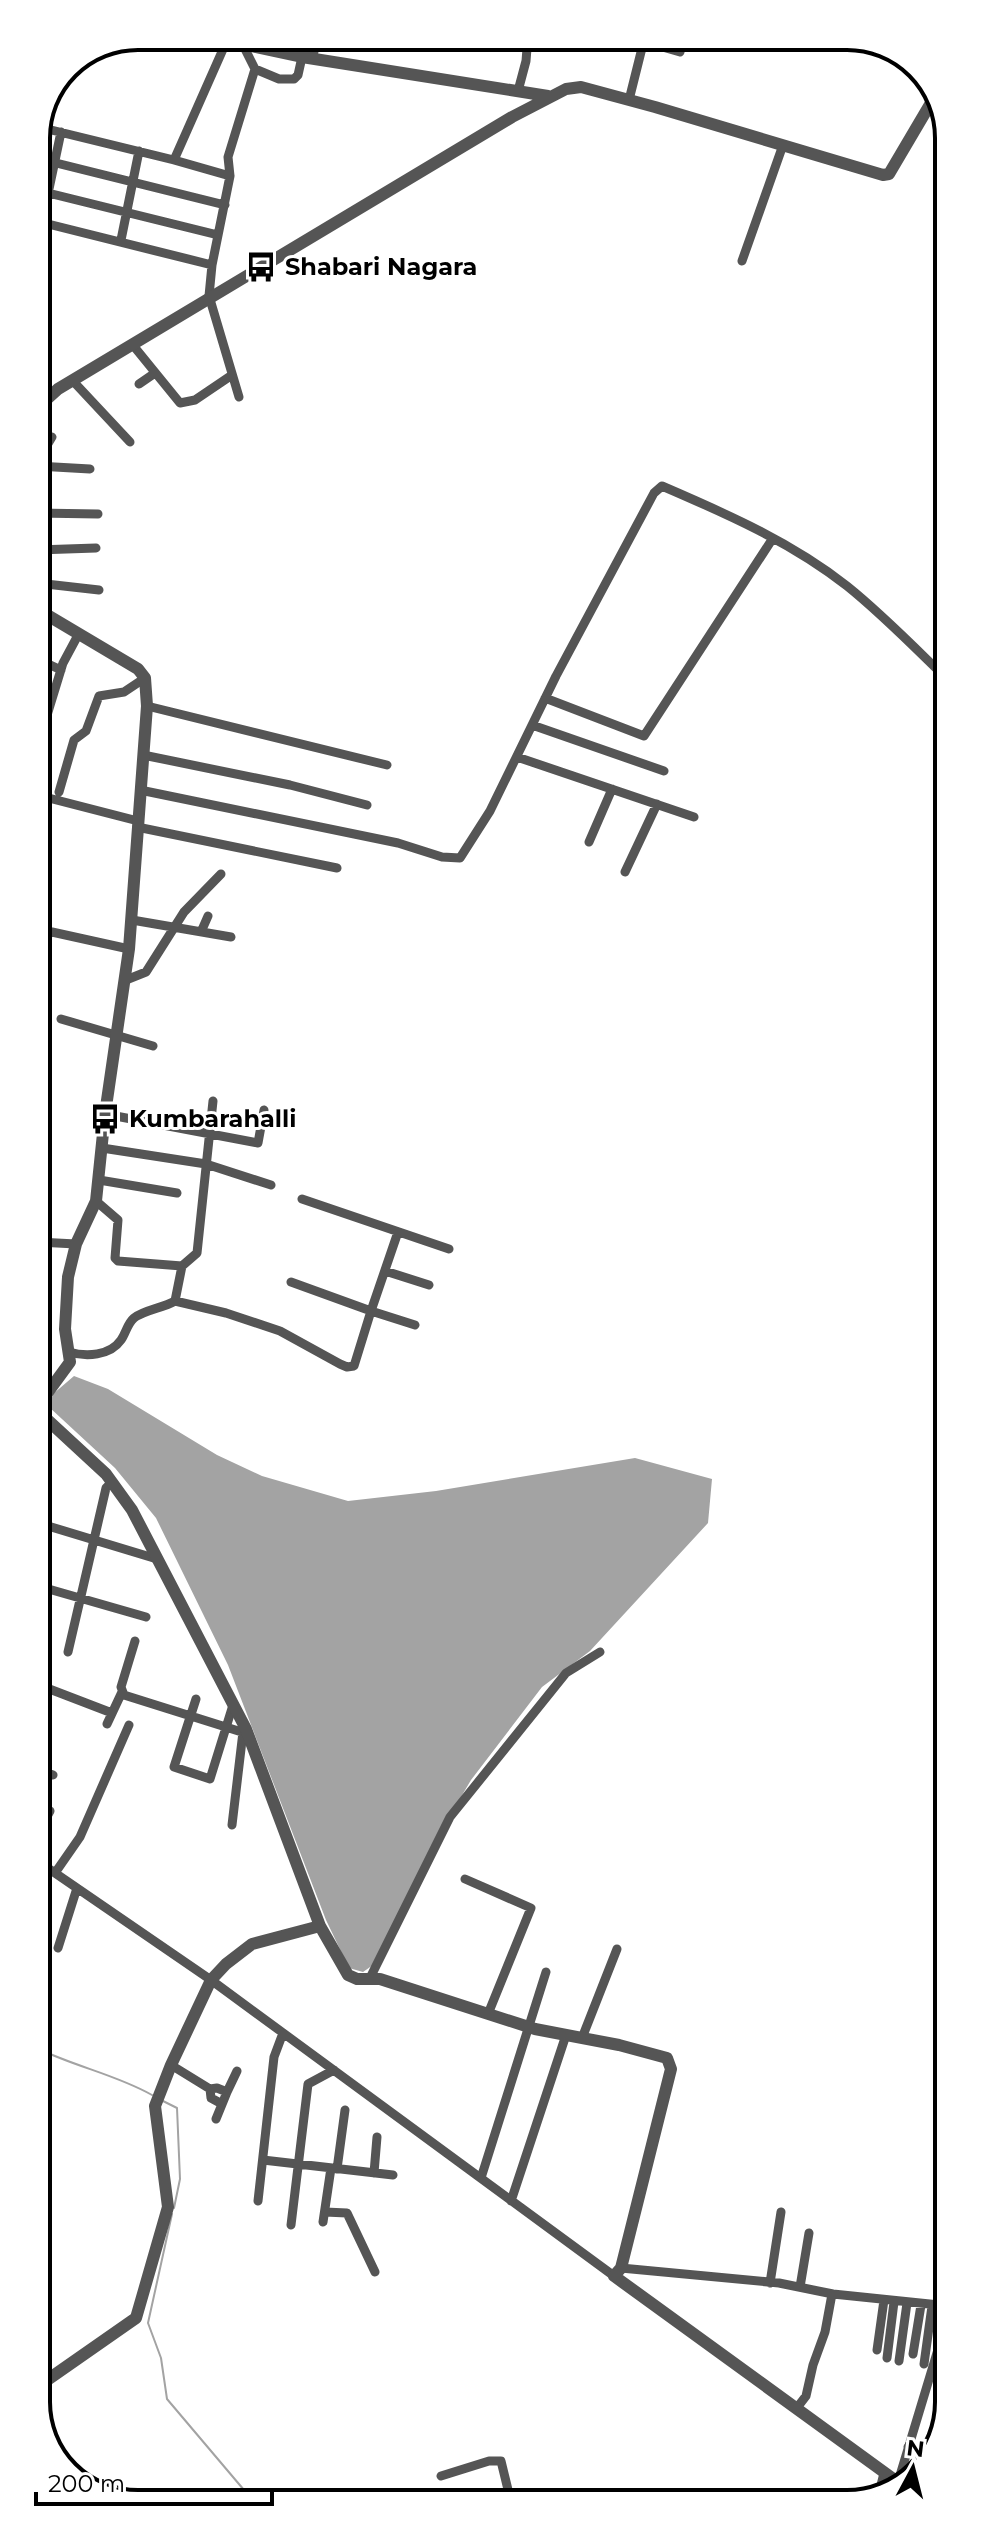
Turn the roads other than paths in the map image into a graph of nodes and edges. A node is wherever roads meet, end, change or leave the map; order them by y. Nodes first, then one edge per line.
1 (221, 50) edge
2 (249, 50) edge
3 (278, 50) edge
4 (311, 50) edge
5 (527, 50) edge
6 (641, 50) edge
7 (307, 58) junction
8 (255, 69) junction
9 (518, 91) junction
10 (548, 96) junction
11 (629, 100) junction
12 (929, 106) edge
13 (51, 130) edge
14 (61, 132) junction
15 (783, 145) junction
16 (139, 151) junction
17 (174, 160) junction
18 (50, 161) edge
19 (55, 162) junction
20 (230, 176) junction
21 (133, 180) junction
22 (50, 184) edge
23 (50, 193) edge
24 (225, 205) junction
25 (126, 211) junction
26 (50, 224) edge
27 (218, 235) junction
28 (121, 240) junction
29 (742, 261) dead end
30 (212, 265) junction
31 (209, 296) junction
32 (132, 344) junction
33 (155, 373) junction
34 (232, 375) junction
35 (72, 380) junction
36 (139, 384) dead end
37 (239, 397) dead end
38 (50, 398) edge
39 (52, 437) dead end
40 (50, 441) edge
41 (130, 442) dead end
42 (50, 465) edge
43 (90, 469) dead end
44 (50, 513) edge
45 (98, 514) dead end
46 (773, 538) junction
47 (96, 548) dead end
48 (50, 550) edge
49 (50, 584) edge
50 (99, 590) dead end
51 (50, 617) edge
52 (78, 635) junction
53 (50, 665) edge
54 (935, 668) edge
55 (61, 670) junction
56 (145, 678) junction
57 (545, 698) junction
58 (50, 706) edge
59 (147, 706) junction
60 (532, 725) junction
61 (143, 755) junction
62 (517, 757) junction
63 (387, 765) dead end
64 (664, 771) dead end
65 (612, 789) junction
66 (140, 790) junction
67 (59, 792) dead end
68 (50, 799) edge
69 (657, 804) junction
70 (367, 805) dead end
71 (694, 817) dead end
72 (138, 824) junction
73 (589, 842) dead end
74 (337, 868) dead end
75 (625, 872) dead end
76 (221, 874) dead end
77 (208, 916) dead end
78 (132, 920) junction
79 (176, 927) junction
80 (201, 932) junction
81 (50, 933) edge
82 (231, 937) dead end
83 (129, 949) junction
84 (126, 980) junction
85 (61, 1019) dead end
86 (117, 1034) junction
87 (153, 1046) dead end
88 (213, 1101) dead end
89 (264, 1110) dead end
90 (105, 1114) junction
91 (210, 1132) junction
92 (102, 1148) junction
93 (206, 1164) junction
94 (99, 1180) junction
95 (271, 1185) dead end
96 (177, 1193) dead end
97 (302, 1199) dead end
98 (96, 1201) junction
99 (398, 1232) junction
100 (50, 1243) edge
101 (76, 1244) junction
102 (449, 1249) dead end
103 (182, 1266) junction
104 (385, 1271) junction
105 (291, 1282) dead end
106 (429, 1285) dead end
107 (175, 1301) junction
108 (371, 1311) junction
109 (415, 1325) dead end
110 (69, 1352) junction
111 (50, 1389) edge
112 (50, 1423) edge
113 (112, 1482) junction
114 (50, 1527) edge
115 (94, 1540) junction
116 (157, 1559) junction
117 (50, 1589) edge
118 (80, 1598) junction
119 (146, 1617) dead end
120 (135, 1641) dead end
121 (68, 1652) dead end
122 (600, 1652) dead end
123 (50, 1689) edge
124 (122, 1692) junction
125 (196, 1699) dead end
126 (233, 1705) junction
127 (112, 1713) junction
128 (191, 1716) junction
129 (107, 1724) dead end
130 (129, 1725) dead end
131 (226, 1727) junction
132 (245, 1733) junction
133 (50, 1774) edge
134 (53, 1775) dead end
135 (232, 1825) dead end
136 (50, 1870) edge
137 (55, 1873) junction
138 (465, 1879) dead end
139 (77, 1888) junction
140 (320, 1926) junction
141 (58, 1948) dead end
142 (617, 1949) dead end
143 (546, 1972) dead end
144 (370, 1978) junction
145 (211, 1980) junction
146 (488, 2014) junction
147 (530, 2027) junction
148 (283, 2033) junction
149 (566, 2035) junction
150 (582, 2038) junction
151 (171, 2065) junction
152 (334, 2070) junction
153 (237, 2071) dead end
154 (210, 2089) junction
155 (227, 2092) junction
156 (222, 2104) junction
157 (345, 2110) dead end
158 (216, 2119) dead end
159 (377, 2137) dead end
160 (263, 2160) junction
161 (299, 2164) junction
162 (334, 2169) junction
163 (374, 2173) junction
164 (393, 2175) dead end
165 (481, 2178) junction
166 (258, 2201) dead end
167 (511, 2201) junction
168 (781, 2212) dead end
169 (291, 2225) dead end
170 (809, 2233) dead end
171 (375, 2272) dead end
172 (618, 2272) junction
173 (770, 2283) junction
174 (800, 2287) junction
175 (832, 2294) junction
176 (889, 2301) junction
177 (907, 2303) junction
178 (921, 2305) junction
179 (932, 2306) joint
180 (877, 2350) dead end
181 (913, 2354) dead end
182 (887, 2358) dead end
183 (935, 2359) edge
184 (899, 2361) dead end
185 (924, 2364) dead end
186 (50, 2378) edge
187 (796, 2409) junction
188 (908, 2447) junction
189 (920, 2451) edge
190 (902, 2470) edge
191 (884, 2473) junction
192 (441, 2476) dead end
193 (891, 2478) edge
194 (882, 2483) edge
195 (508, 2490) edge

1 - 17 street
2 - 8 street
3 - 7 street
4 - 7 street
5 - 9 street
6 - 11 street
7 - 8 street
7 - 9 street
8 - 20 street
9 - 10 street
10 - 11 street
10 - 31 street
11 - 15 street
12 - 15 street
13 - 14 street
14 - 16 street
14 - 19 street
15 - 29 street
16 - 17 street
16 - 21 street
17 - 20 street
18 - 19 street
19 - 21 street
19 - 22 street
20 - 24 street
21 - 24 street
21 - 25 street
23 - 25 street
24 - 27 street
25 - 27 street
25 - 28 street
26 - 28 street
27 - 30 street
28 - 30 street
30 - 31 street
31 - 32 street
31 - 34 street
32 - 33 street
32 - 35 street
33 - 34 street
33 - 36 street
34 - 37 street
35 - 38 street
35 - 41 street
39 - 40 street
42 - 43 street
44 - 45 street
46 - 54 street
46 - 57 street
46 - 57 street
47 - 48 street
49 - 50 street
51 - 52 street
52 - 55 street
52 - 56 street
53 - 55 street
55 - 58 street
56 - 59 street
56 - 67 street
57 - 60 street
59 - 61 street
59 - 63 street
60 - 62 street
60 - 64 street
61 - 66 street
61 - 70 street
62 - 65 street
62 - 66 street
65 - 69 street
65 - 73 street
66 - 72 street
68 - 72 street
69 - 71 street
69 - 75 street
72 - 74 street
72 - 78 street
76 - 79 street
77 - 80 street
78 - 79 street
78 - 83 street
79 - 80 street
79 - 84 street
80 - 82 street
81 - 83 street
83 - 84 street
84 - 86 street
85 - 86 street
86 - 87 street
86 - 90 street
88 - 91 street
89 - 91 street
90 - 91 street
90 - 92 street
91 - 93 street
92 - 93 street
92 - 94 street
93 - 95 street
93 - 103 street
94 - 96 street
94 - 98 street
97 - 99 street
98 - 101 street
98 - 103 street
99 - 102 street
99 - 104 street
100 - 101 street
101 - 110 street
103 - 107 street
104 - 106 street
104 - 108 street
105 - 108 street
107 - 108 street
107 - 110 street
108 - 109 street
110 - 111 street
112 - 113 street
113 - 115 street
113 - 116 street
114 - 115 street
115 - 116 street
115 - 118 street
116 - 126 street
117 - 118 street
118 - 119 street
118 - 121 street
120 - 124 street
122 - 144 street
123 - 127 street
124 - 127 street
124 - 128 street
125 - 128 street
126 - 131 street
126 - 132 street
127 - 129 street
128 - 131 street
128 - 131 street
130 - 137 street
131 - 132 street
132 - 135 street
132 - 140 street
133 - 134 street
136 - 137 street
137 - 139 street
138 - 146 street
139 - 141 street
139 - 145 street
140 - 144 street
140 - 145 street
142 - 150 street
143 - 147 street
144 - 146 street
145 - 148 street
145 - 151 street
146 - 147 street
147 - 149 street
147 - 165 street
148 - 152 street
148 - 160 street
149 - 150 street
149 - 167 street
150 - 172 street
151 - 154 street
151 - 186 street
152 - 161 street
152 - 165 street
153 - 155 street
154 - 155 street
154 - 156 street
155 - 156 street
156 - 158 street
157 - 162 street
159 - 163 street
160 - 161 street
160 - 166 street
161 - 162 street
161 - 169 street
162 - 163 street
162 - 171 street
163 - 164 street
165 - 167 street
167 - 172 street
168 - 173 street
170 - 174 street
172 - 173 street
172 - 187 street
173 - 174 street
174 - 175 street
175 - 176 street
175 - 187 street
176 - 177 street
176 - 180 street
176 - 182 street
177 - 178 street
177 - 184 street
178 - 179 street
178 - 181 street
179 - 185 street
183 - 188 street
187 - 191 street
188 - 189 street
188 - 190 street
191 - 193 street
191 - 194 street
192 - 195 street

